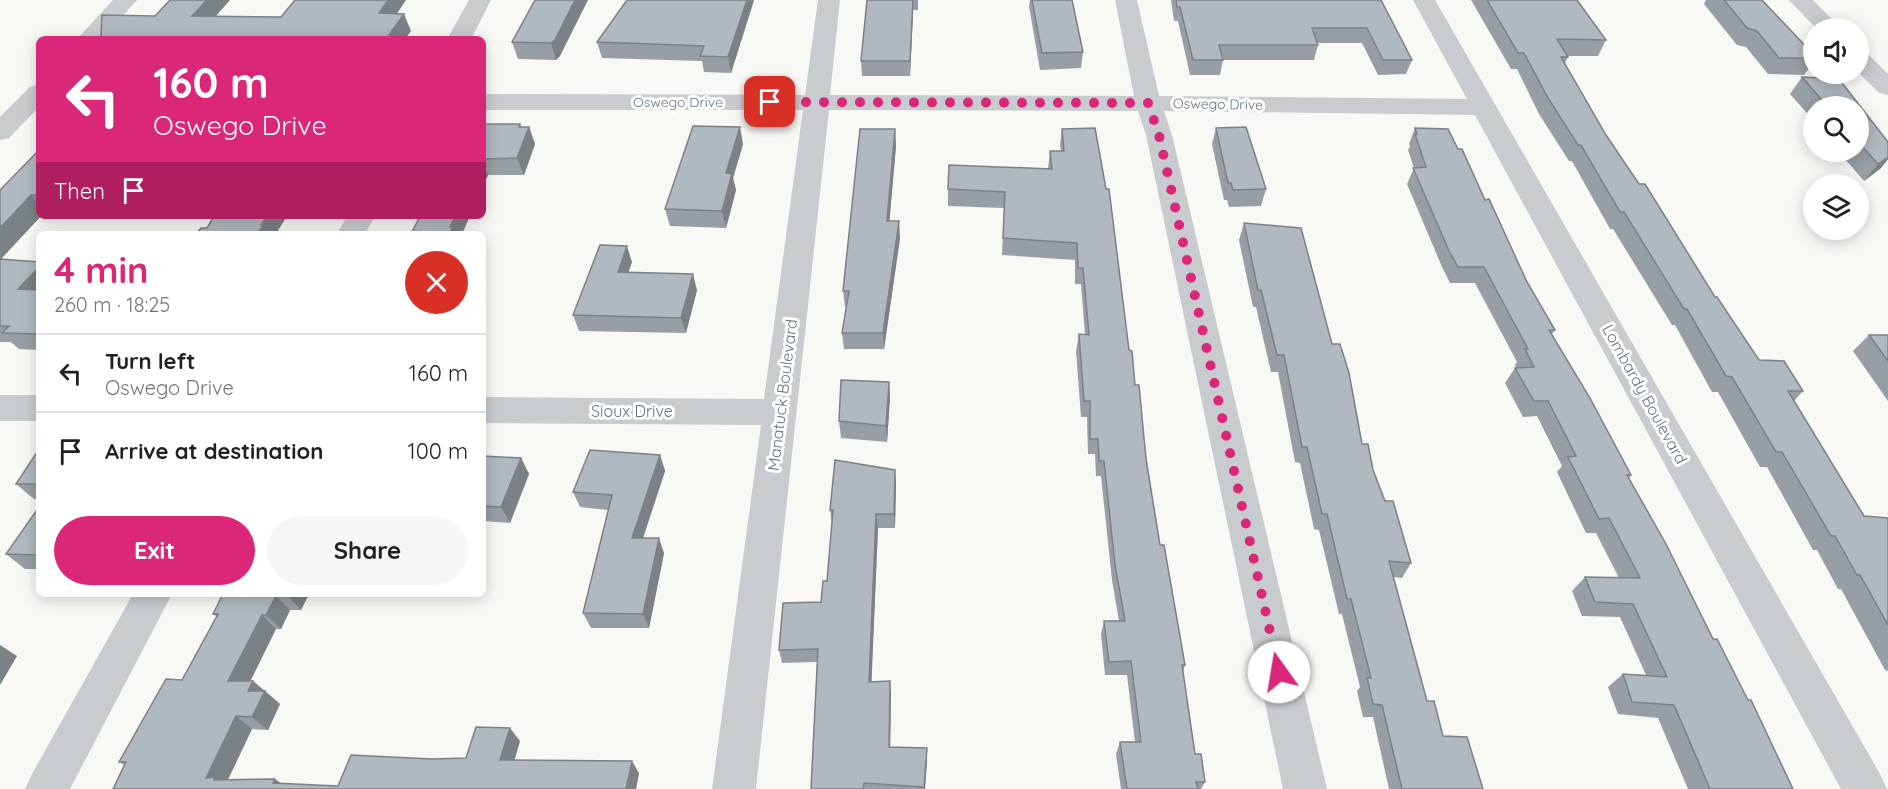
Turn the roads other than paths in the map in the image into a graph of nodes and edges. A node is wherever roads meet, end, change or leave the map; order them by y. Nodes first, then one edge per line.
1 (126, 0) edge
2 (480, 0) edge
3 (830, 0) edge
4 (1126, 0) edge
5 (1424, 0) edge
6 (1800, 0) edge
7 (1819, 18) edge
8 (92, 36) edge
9 (461, 36) edge
10 (1869, 69) edge
11 (1888, 88) edge
12 (36, 98) edge
13 (0, 100) edge
14 (486, 102) edge
15 (818, 102) junction
16 (1148, 103) junction
17 (1485, 107) junction
18 (0, 132) edge
19 (0, 408) edge
20 (36, 408) edge
21 (486, 410) edge
22 (780, 412) junction
23 (151, 597) edge
24 (47, 789) edge
25 (734, 789) edge
26 (1305, 789) edge
27 (1865, 789) edge

1 - 8 street
2 - 9 street
3 - 15 street, Manatuck Boulevard
4 - 16 street
5 - 17 street, Lombardy Boulevard
6 - 7 street
10 - 11 street
12 - 13 street
12 - 18 street
14 - 15 street, Oswego Drive
15 - 16 street, Oswego Drive
15 - 22 street, Manatuck Boulevard
16 - 17 street, Oswego Drive
16 - 26 street
17 - 27 street, Lombardy Boulevard
19 - 20 street
21 - 22 street, Sioux Drive
22 - 25 street, Manatuck Boulevard
23 - 24 street

